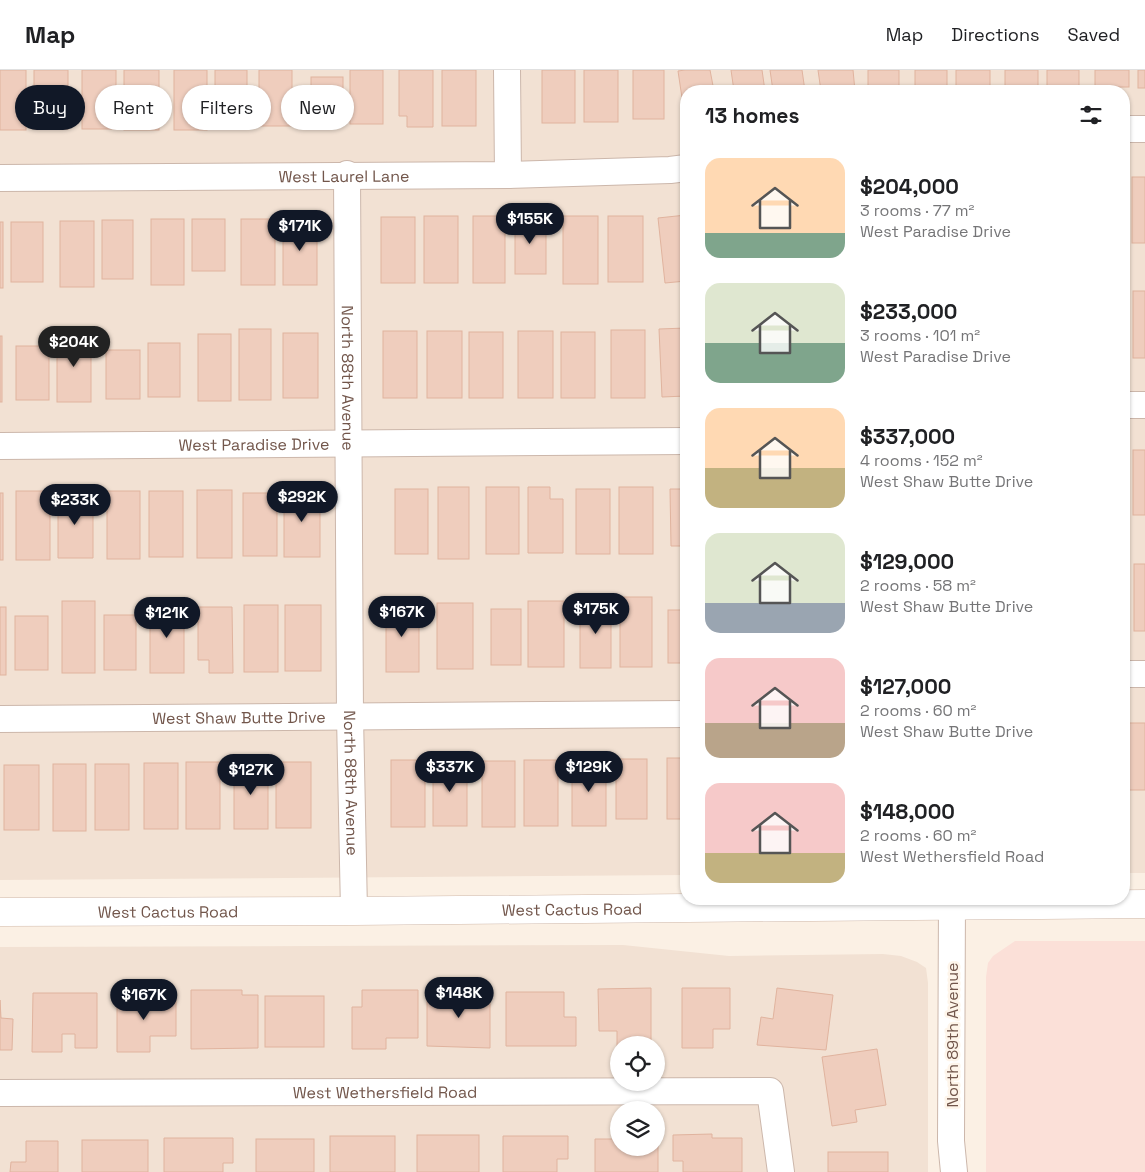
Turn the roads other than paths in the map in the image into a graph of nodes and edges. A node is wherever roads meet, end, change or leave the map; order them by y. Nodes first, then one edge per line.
1 (507, 70) edge
2 (1145, 129) edge
3 (1130, 130) edge
4 (680, 168) edge
5 (347, 174) junction
6 (508, 175) junction
7 (0, 178) edge
8 (1145, 404) edge
9 (1130, 405) edge
10 (680, 441) edge
11 (348, 444) junction
12 (0, 446) edge
13 (1130, 674) edge
14 (1145, 674) edge
15 (680, 714) edge
16 (350, 716) junction
17 (0, 719) edge
18 (1130, 904) edge
19 (1145, 904) edge
20 (753, 905) edge
21 (952, 905) edge
22 (354, 911) junction
23 (0, 912) edge
24 (0, 1093) edge
25 (781, 1172) edge
26 (954, 1172) edge

1 - 6 street
2 - 3 street
4 - 6 street, West Laurel Lane
5 - 6 street, West Laurel Lane
5 - 7 street, West Laurel Lane
5 - 11 street, North 88th Avenue
8 - 9 street
10 - 11 street, West Paradise Drive
11 - 12 street, West Paradise Drive
11 - 16 street, North 88th Avenue
13 - 14 street
15 - 16 street, West Shaw Butte Drive
16 - 17 street, West Shaw Butte Drive
16 - 22 street, North 88th Avenue
18 - 19 main road, West Cactus Road
20 - 22 main road, West Cactus Road
21 - 26 street, North 89th Avenue
22 - 23 main road, West Cactus Road
24 - 25 street, West Wethersfield Road

